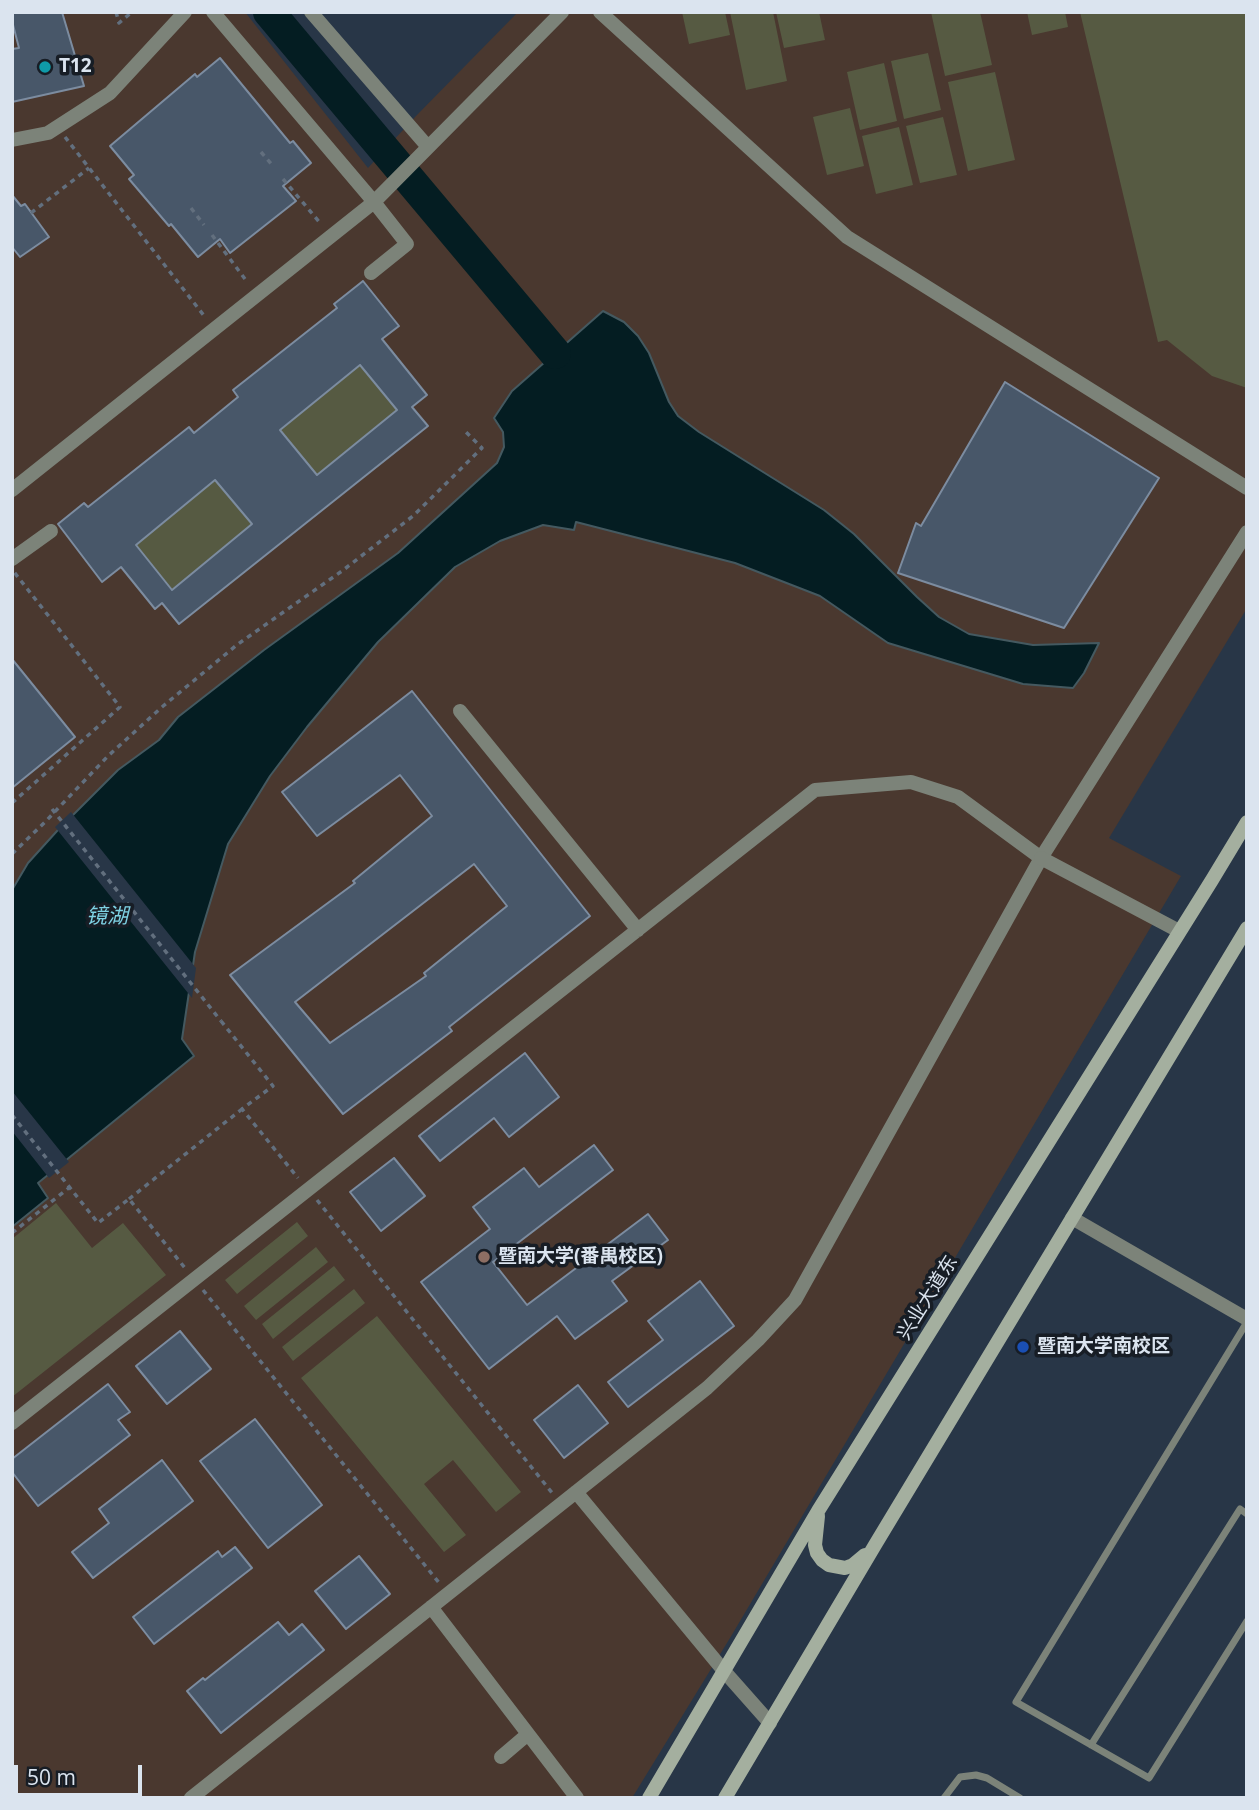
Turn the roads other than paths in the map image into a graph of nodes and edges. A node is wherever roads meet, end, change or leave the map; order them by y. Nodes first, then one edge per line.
1 (185, 12) edge
2 (212, 12) edge
3 (311, 12) edge
4 (562, 12) edge
5 (600, 12) edge
6 (12, 141) edge
7 (428, 147) junction
8 (374, 202) junction
9 (371, 273) dead end
10 (1247, 488) edge
11 (12, 490) edge
12 (51, 531) dead end
13 (1247, 532) edge
14 (12, 559) edge
15 (460, 711) dead end
16 (1247, 822) edge
17 (1041, 858) junction
18 (1247, 928) edge
19 (638, 930) junction
20 (1179, 931) junction
21 (1072, 1218) junction
22 (1247, 1320) edge
23 (12, 1423) edge
24 (576, 1492) junction
25 (818, 1511) junction
26 (1247, 1514) edge
27 (875, 1545) junction
28 (431, 1607) junction
29 (1247, 1621) edge
30 (724, 1671) junction
31 (770, 1723) junction
32 (528, 1734) junction
33 (1091, 1745) junction
34 (501, 1756) dead end
35 (191, 1798) edge
36 (577, 1798) edge
37 (649, 1798) edge
38 (725, 1798) edge
39 (944, 1798) edge
40 (1020, 1798) edge

1 - 6 street
2 - 8 street
3 - 7 street
4 - 7 street
5 - 10 street
7 - 8 street
8 - 9 street
8 - 11 street
12 - 14 street
13 - 17 street
15 - 19 street
16 - 20 main road, 兴业大道东
17 - 19 street
17 - 20 street
17 - 24 street
18 - 21 main road
19 - 23 street
20 - 25 main road, 兴业大道东
21 - 22 street
21 - 27 main road
22 - 33 lane
24 - 28 street
24 - 30 street
25 - 27 main road
25 - 30 main road, 兴业大道东
26 - 33 lane
27 - 31 main road
28 - 32 street
28 - 35 street
29 - 33 lane
30 - 31 street
30 - 37 main road, 兴业大道东
31 - 38 main road
32 - 34 street
32 - 36 street
39 - 40 lane

